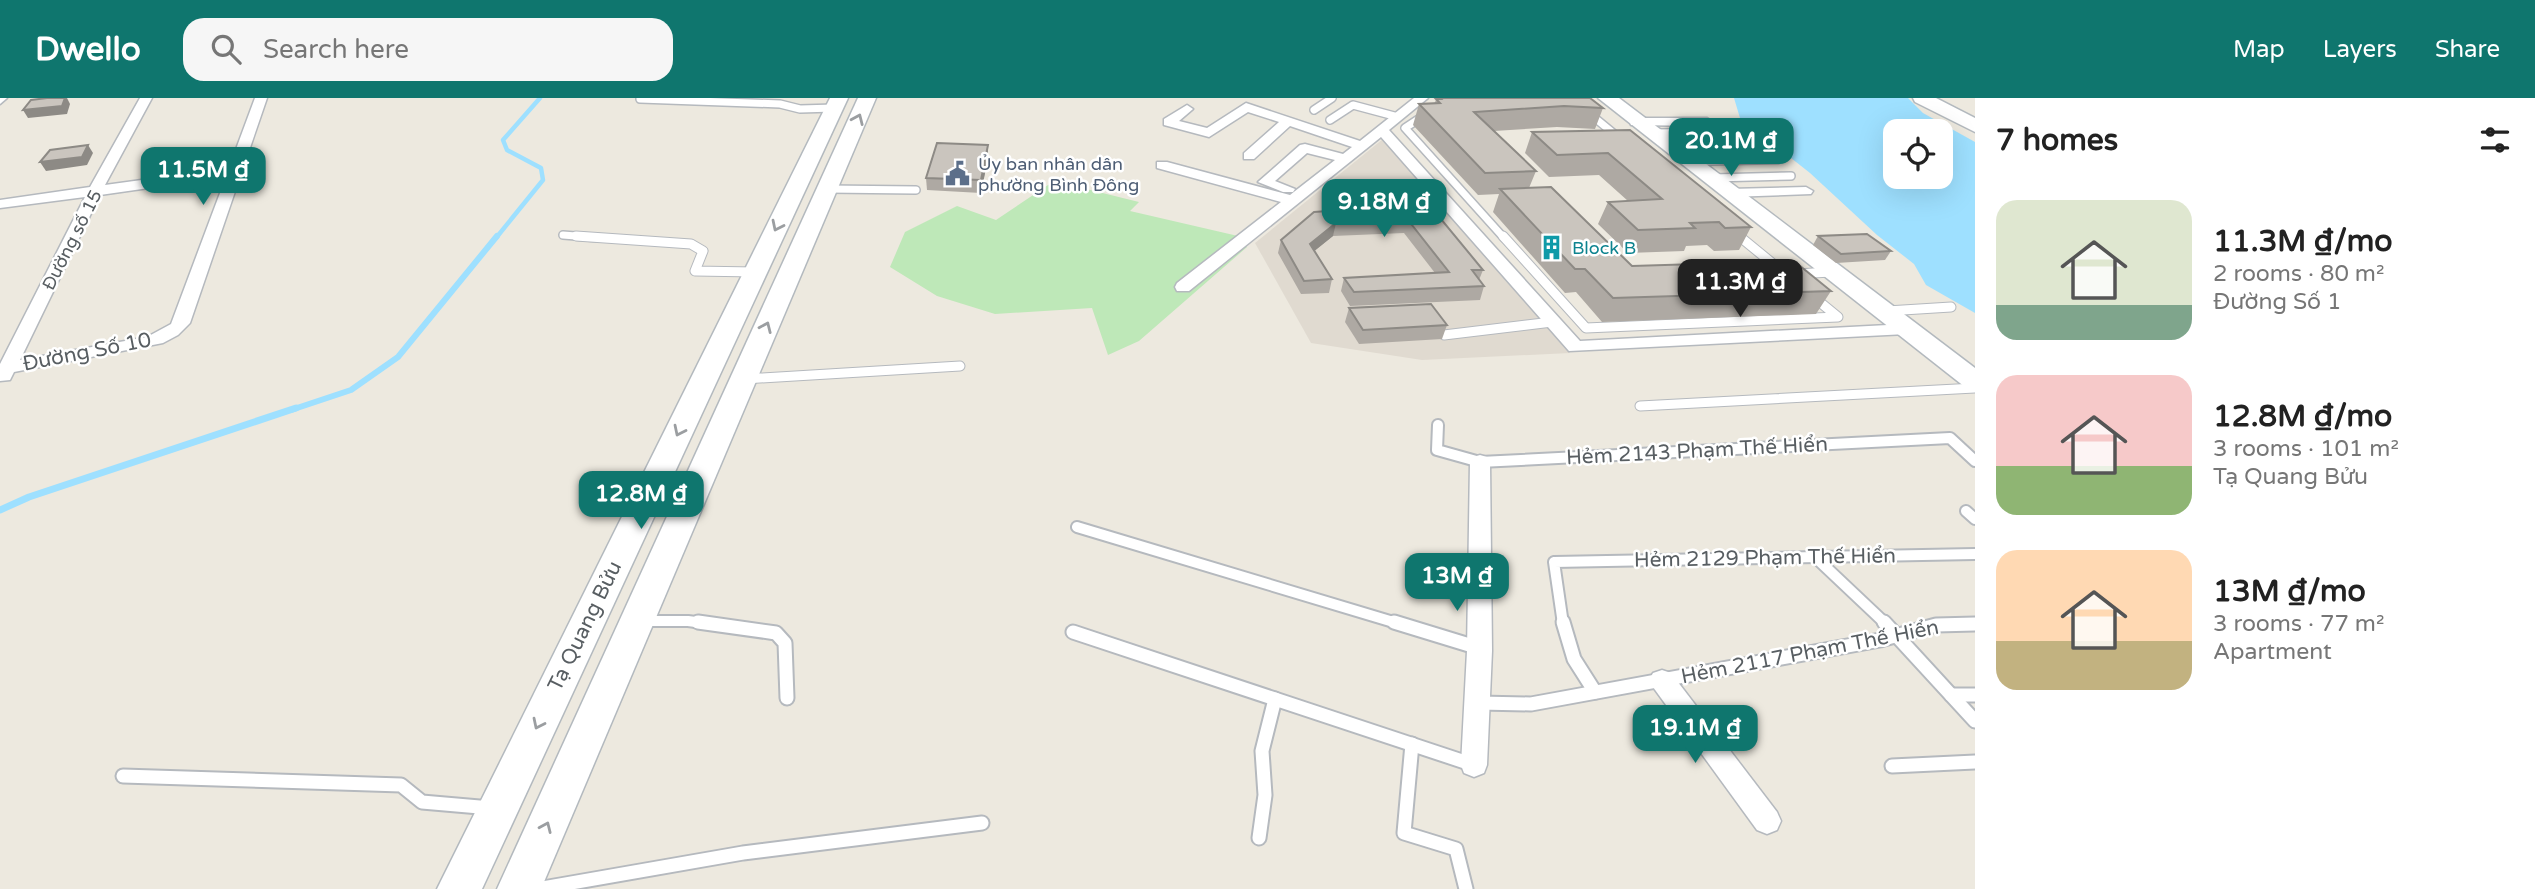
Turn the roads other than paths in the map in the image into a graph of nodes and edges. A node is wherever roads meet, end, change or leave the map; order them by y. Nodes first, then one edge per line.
1 (146, 98) edge
2 (261, 98) edge
3 (867, 98) edge
4 (1332, 98) edge
5 (1422, 98) edge
6 (1607, 98) edge
7 (1922, 98) edge
8 (640, 99) edge
9 (682, 99) edge
10 (836, 103) edge
11 (1187, 109) dead end
12 (1314, 110) dead end
13 (1398, 117) junction
14 (1330, 120) dead end
15 (1287, 122) junction
16 (1707, 122) dead end
17 (1971, 122) edge
18 (1382, 130) junction
19 (1734, 132) dead end
20 (1644, 136) junction
21 (1734, 144) dead end
22 (1362, 146) junction
23 (1249, 156) dead end
24 (1345, 159) junction
25 (1774, 160) dead end
26 (1687, 161) junction
27 (1162, 165) dead end
28 (234, 172) junction
29 (1791, 176) dead end
30 (1710, 178) junction
31 (795, 188) junction
32 (827, 189) junction
33 (916, 190) dead end
34 (95, 191) junction
35 (1299, 197) junction
36 (1803, 198) dead end
37 (1737, 199) junction
38 (0, 204) edge
39 (563, 235) dead end
40 (755, 272) junction
41 (1831, 272) junction
42 (1786, 274) junction
43 (1183, 287) dead end
44 (1951, 307) dead end
45 (1884, 311) junction
46 (1552, 321) junction
47 (1907, 329) junction
48 (1444, 335) edge
49 (960, 366) dead end
50 (3, 373) edge
51 (744, 379) junction
52 (1975, 382) edge
53 (1975, 388) edge
54 (1640, 405) dead end
55 (1438, 425) dead end
56 (1975, 461) edge
57 (1480, 462) junction
58 (1077, 527) dead end
59 (1975, 554) edge
60 (1814, 556) junction
61 (665, 557) junction
62 (618, 558) junction
63 (637, 621) junction
64 (1975, 624) edge
65 (1073, 632) dead end
66 (1898, 635) junction
67 (1479, 648) junction
68 (1662, 680) junction
69 (1595, 692) junction
70 (1951, 695) junction
71 (1975, 695) edge
72 (787, 698) dead end
73 (1275, 699) junction
74 (1479, 703) junction
75 (1975, 721) edge
76 (1412, 744) junction
77 (1975, 762) edge
78 (1474, 765) joint
79 (1892, 766) dead end
80 (123, 776) dead end
81 (498, 808) junction
82 (1767, 821) dead end
83 (982, 822) dead end
84 (1259, 838) dead end
85 (459, 889) edge
86 (519, 889) edge
87 (537, 889) edge
88 (1466, 889) edge

1 - 34 street, Đường số 15
2 - 28 street
32 -> 3 street, Tạ Quang Bửu
4 - 12 lane
5 - 13 street
6 - 20 street
7 - 17 street
8 - 9 lane
9 - 10 lane
10 - 31 street, Tạ Quang Bửu
11 - 15 street
13 - 14 lane
13 - 18 street
15 - 22 street
15 - 23 street
16 - 20 street
18 - 22 street
18 - 46 street
19 - 20 lane
20 - 21 lane
20 - 26 street
20 - 42 lane
20 - 42 lane
22 - 24 street
24 - 35 street
24 - 35 street
25 - 26 street
26 - 30 street
27 - 35 street
28 - 34 street
28 - 50 street, Đường Số 10
29 - 30 lane
30 - 37 street
31 - 32 street
31 -> 40 street, Tạ Quang Bửu
32 - 33 lane
51 -> 32 street, Tạ Quang Bửu
34 - 38 street
34 - 50 street, Đường số 15
35 - 43 street
36 - 37 street
37 - 41 street
39 - 40 lane
40 -> 62 street, Tạ Quang Bửu
41 - 42 lane
41 - 45 street
44 - 45 lane
45 - 47 street
46 - 47 street
46 - 48 lane
47 - 52 street
49 - 51 lane
51 - 61 street, Tạ Quang Bửu
53 - 54 lane
55 - 57 lane, Hẻm 2143 Phạm Thế Hiển
56 - 57 lane, Hẻm 2143 Phạm Thế Hiển
57 - 67 street
58 - 67 lane
59 - 60 lane, Hẻm 2129 Phạm Thế Hiển
60 - 66 lane
60 - 69 lane, Hẻm 2129 Phạm Thế Hiển
61 - 62 street
61 - 63 street, Tạ Quang Bửu
62 -> 81 street, Tạ Quang Bửu
63 - 72 lane
86 -> 63 street, Tạ Quang Bửu
64 - 66 lane, Hẻm 2117 Phạm Thế Hiển
65 - 73 lane
66 - 68 lane, Hẻm 2117 Phạm Thế Hiển
66 - 70 lane
67 - 74 street
68 - 69 lane, Hẻm 2117 Phạm Thế Hiển
68 - 82 street
69 - 74 lane, Hẻm 2117 Phạm Thế Hiển
70 - 71 lane
70 - 75 lane
73 - 76 lane
73 - 84 lane
74 - 78 street
76 - 78 lane
76 - 88 lane
77 - 79 lane
80 - 81 lane
81 - 85 street, Tạ Quang Bửu
83 - 87 lane

